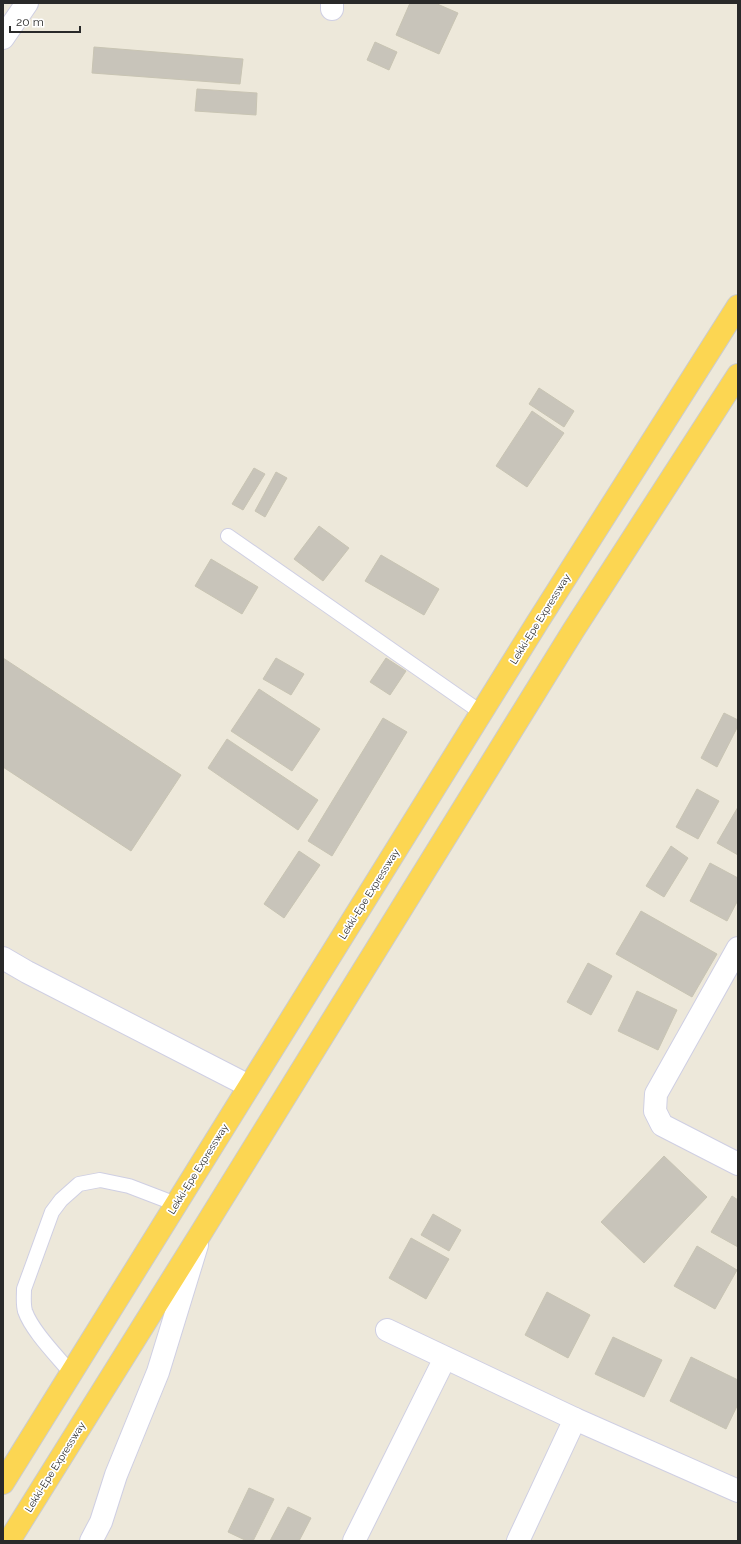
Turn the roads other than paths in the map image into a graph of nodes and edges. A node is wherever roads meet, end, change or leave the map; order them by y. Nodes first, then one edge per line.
1 (27, 3) edge
2 (3, 38) edge
3 (738, 306) edge
4 (738, 375) edge
5 (228, 536) dead end
6 (482, 713) junction
7 (738, 948) edge
8 (3, 958) edge
9 (249, 1086) junction
10 (738, 1164) edge
11 (176, 1204) junction
12 (202, 1232) junction
13 (387, 1330) dead end
14 (445, 1358) junction
15 (71, 1373) junction
16 (575, 1419) junction
17 (3, 1483) edge
18 (738, 1492) edge
19 (9, 1541) edge
20 (91, 1541) edge
21 (354, 1541) edge
22 (518, 1541) edge

1 - 2 street
3 - 6 highway, Lekki-Epe Expressway
4 - 12 highway, Lekki-Epe Expressway
5 - 6 lane
6 - 9 highway, Lekki-Epe Expressway
7 - 10 street
8 - 9 street
9 - 11 highway, Lekki-Epe Expressway
11 - 15 highway, Lekki-Epe Expressway
11 - 15 lane
12 - 19 highway, Lekki-Epe Expressway
12 - 20 street
13 - 14 street
14 - 16 street
14 - 21 street
15 - 17 highway, Lekki-Epe Expressway
16 - 18 street
16 - 22 street

